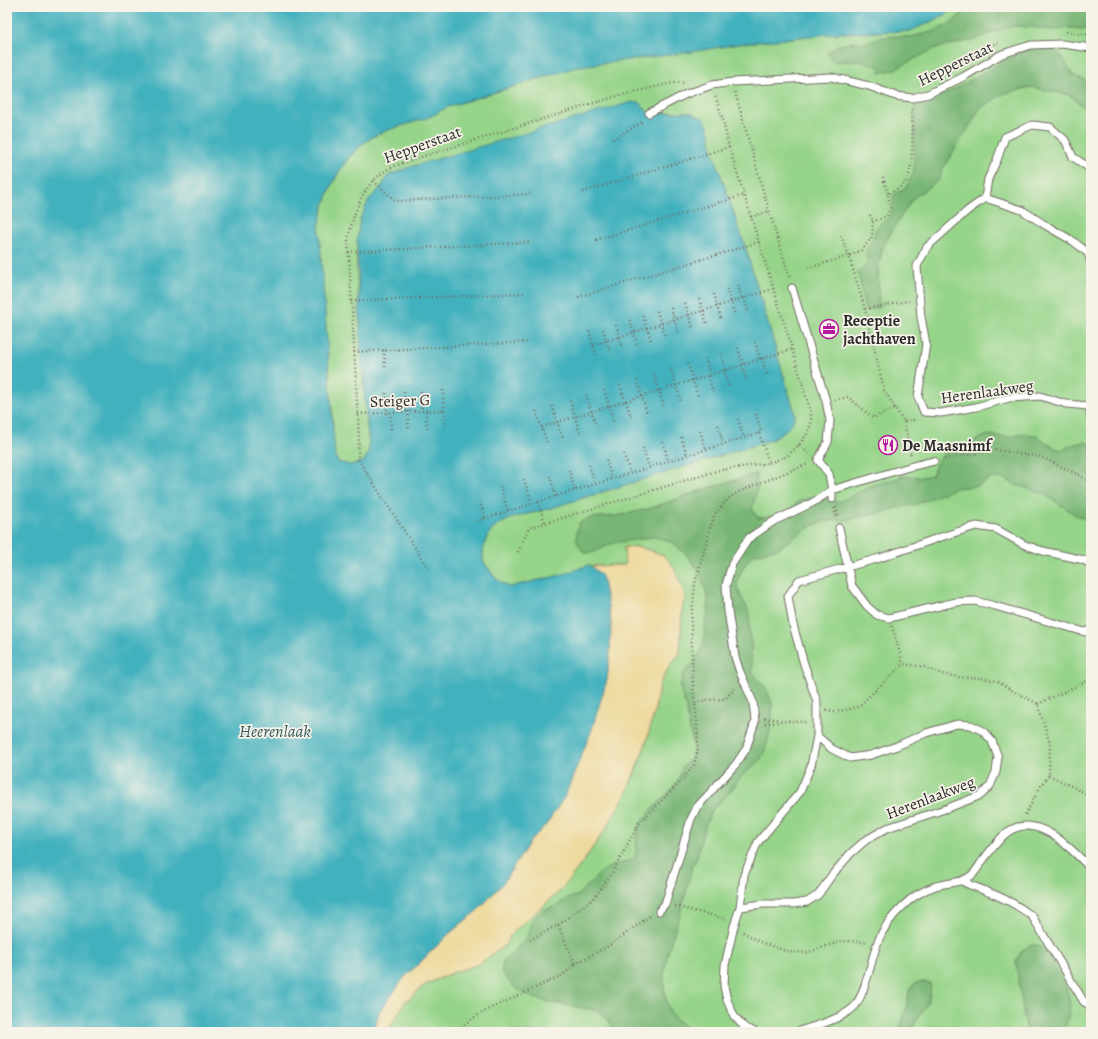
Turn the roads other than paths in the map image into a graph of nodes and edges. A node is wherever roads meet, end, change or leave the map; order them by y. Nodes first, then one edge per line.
1 (1091, 48) edge
2 (648, 116) road end
3 (1091, 169) edge
4 (985, 198) junction
5 (1091, 263) edge
6 (792, 288) road end
7 (1091, 396) edge
8 (1089, 406) junction
9 (1091, 419) edge
10 (934, 461) road end
11 (832, 490) junction
12 (832, 500) road end
13 (839, 529) road end
14 (1091, 565) edge
15 (848, 567) junction
16 (1091, 630) edge
17 (817, 736) junction
18 (1091, 869) edge
19 (962, 880) junction
20 (740, 907) junction
21 (659, 910) road end
22 (1091, 1006) edge
23 (755, 1032) edge
24 (797, 1032) edge

1 - 2 lane, Hepperstaat
3 - 4 lane
4 - 5 lane
4 - 8 lane, Herenlaakweg
6 - 11 lane
7 - 8 lane
8 - 9 lane
10 - 11 lane
11 - 12 lane
11 - 21 lane
13 - 15 lane
14 - 15 lane
15 - 16 lane
15 - 17 lane
17 - 20 lane
17 - 20 lane, Herenlaakweg
18 - 19 lane
19 - 22 lane
19 - 24 lane
20 - 23 lane

